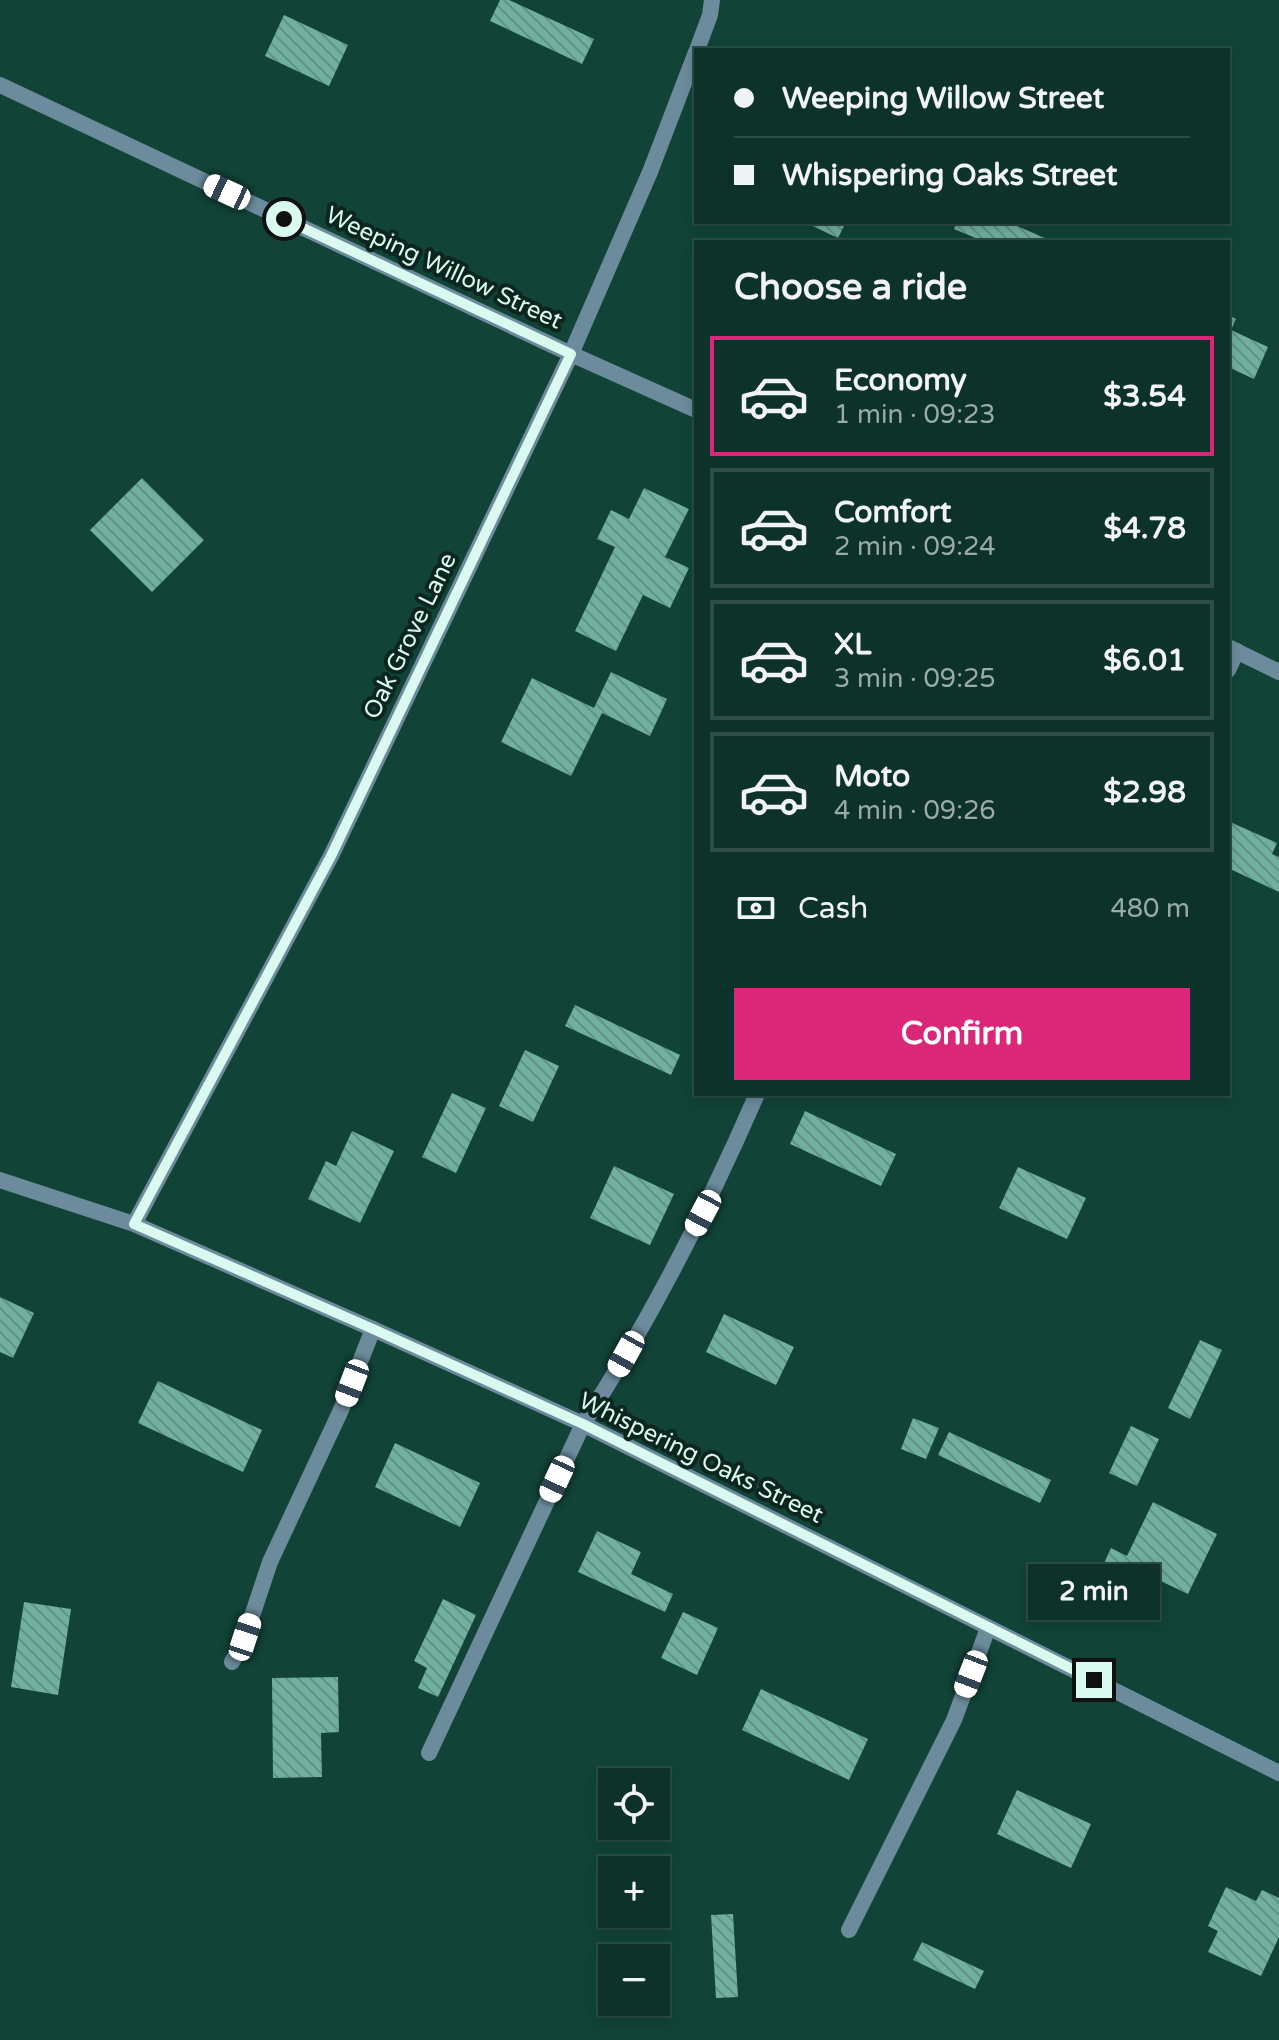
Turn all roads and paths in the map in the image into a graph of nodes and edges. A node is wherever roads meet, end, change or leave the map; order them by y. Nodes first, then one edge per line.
1 (712, 0) edge
2 (697, 48) edge
3 (694, 56) edge
4 (0, 85) edge
5 (571, 354) junction
6 (694, 409) edge
7 (1232, 649) edge
8 (1279, 672) edge
9 (756, 1096) edge
10 (0, 1180) edge
11 (134, 1224) junction
12 (373, 1329) junction
13 (583, 1424) junction
14 (988, 1628) junction
15 (232, 1662) dead end
16 (429, 1753) dead end
17 (1279, 1773) edge
18 (849, 1930) dead end

1 - 2 street, Oak Grove Lane
3 - 5 street, Oak Grove Lane
4 - 5 street, Weeping Willow Street
5 - 6 street, Weeping Willow Street
5 - 11 street, Oak Grove Lane
7 - 8 street
9 - 13 street
10 - 11 street, Whispering Oaks Street
11 - 12 street, Whispering Oaks Street
12 - 13 street, Whispering Oaks Street
12 - 15 street
13 - 14 street, Whispering Oaks Street
13 - 16 street
14 - 17 street, Whispering Oaks Street
14 - 18 street

